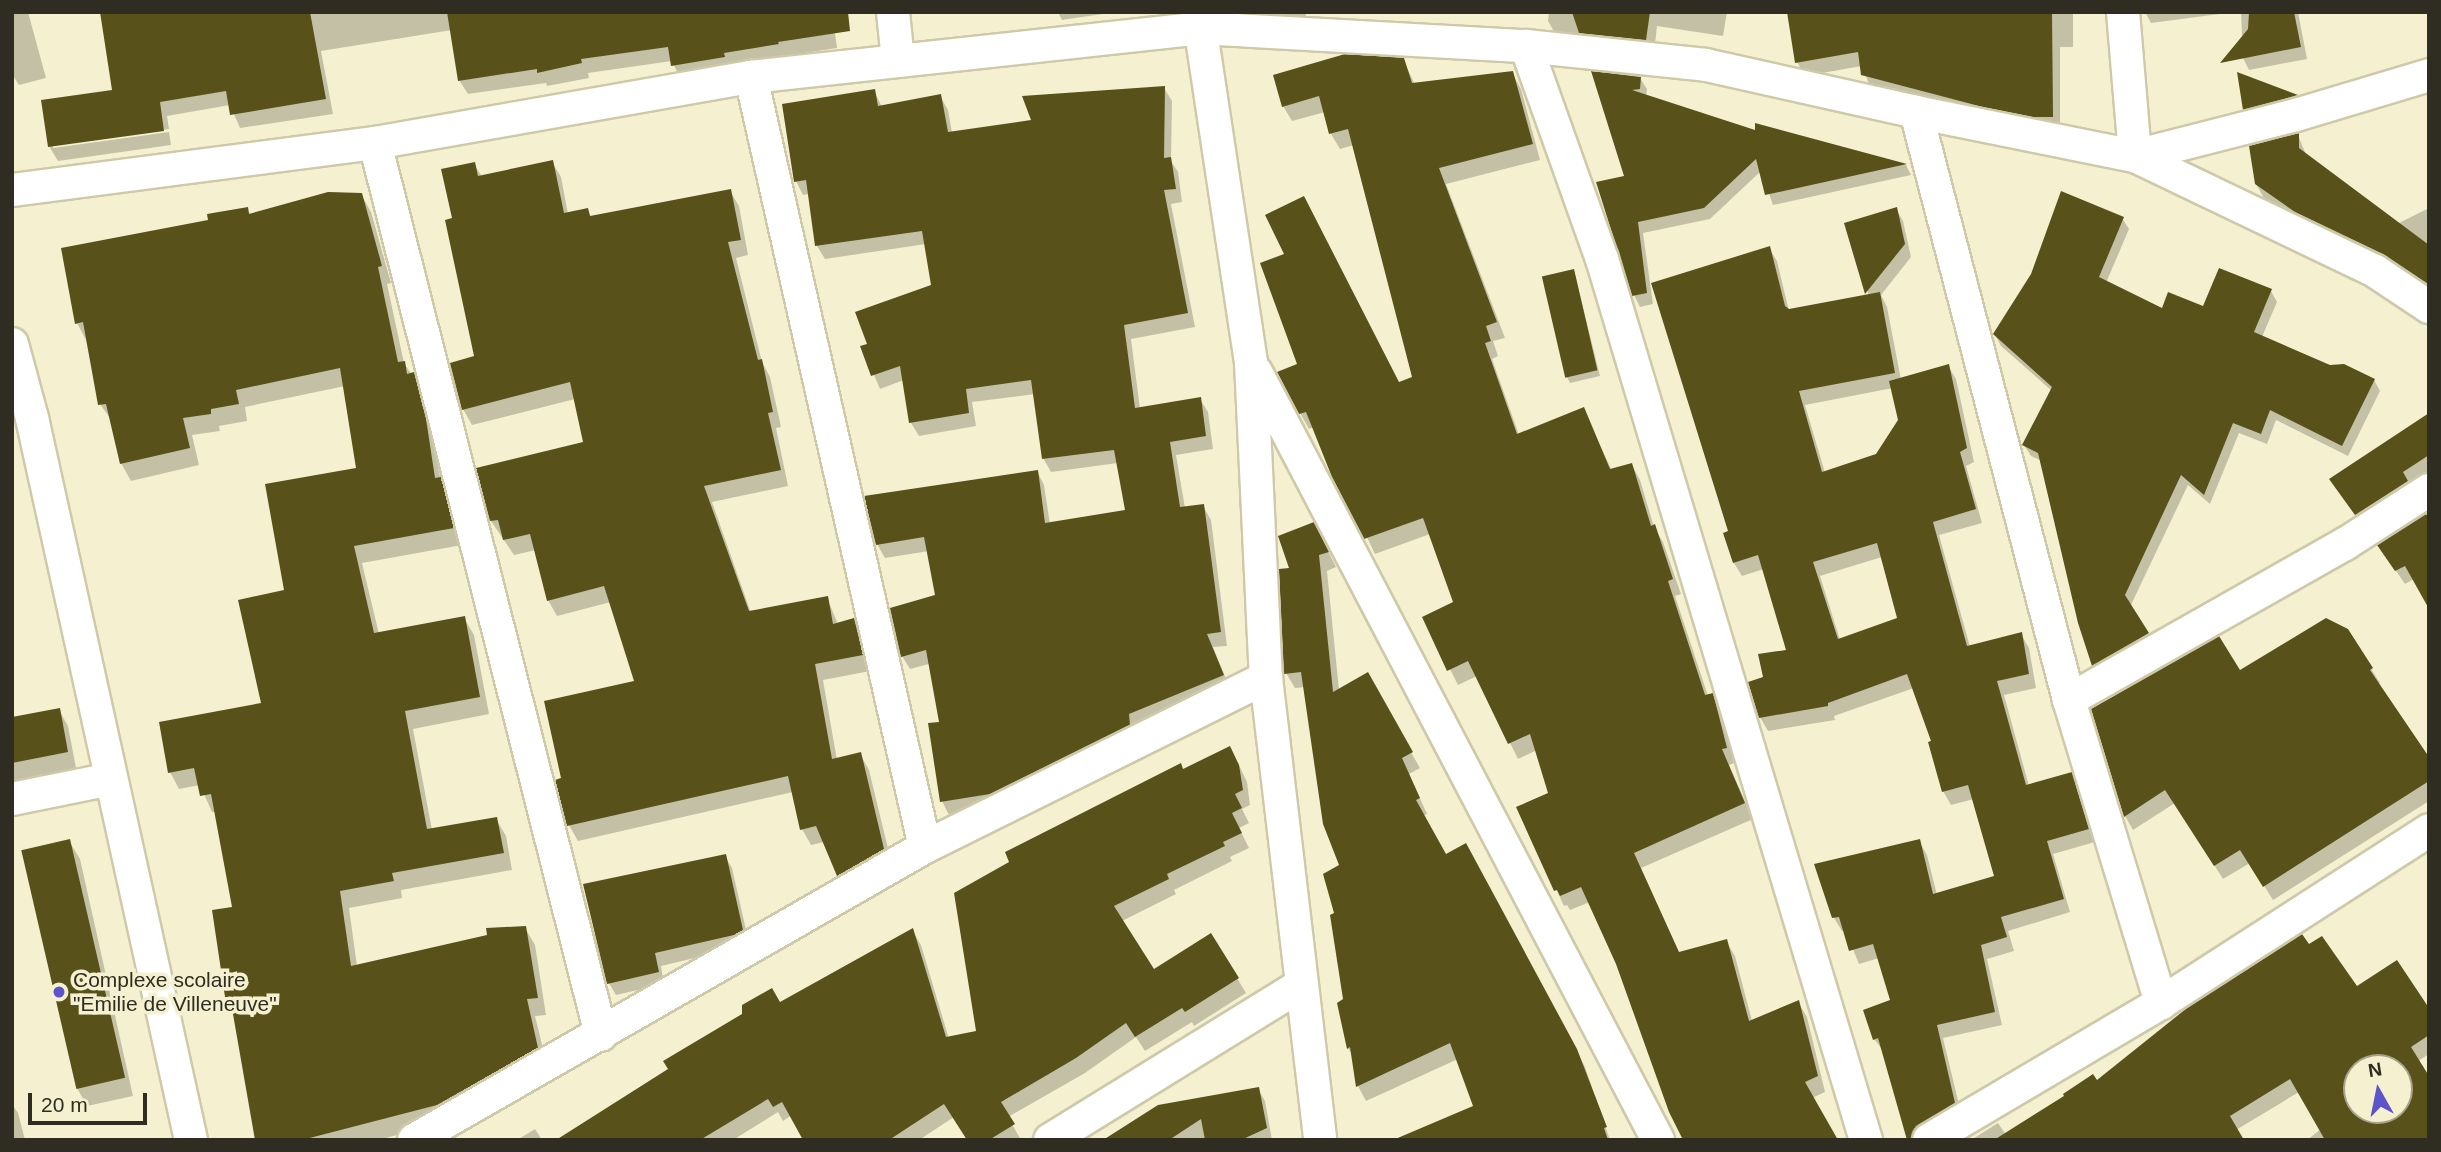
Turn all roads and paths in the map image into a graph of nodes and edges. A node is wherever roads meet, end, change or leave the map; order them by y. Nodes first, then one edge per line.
1 (893, 12) edge
2 (2123, 12) edge
3 (1199, 20) edge
4 (1526, 46) junction
5 (898, 60) junction
6 (2429, 75) edge
7 (751, 77) junction
8 (1916, 112) junction
9 (375, 143) junction
10 (2134, 156) junction
11 (12, 190) edge
12 (2429, 307) edge
13 (12, 344) edge
14 (1251, 363) junction
15 (22, 419) edge
16 (2429, 490) edge
17 (1266, 678) junction
18 (2069, 700) junction
19 (111, 779) junction
20 (12, 799) edge
21 (2429, 830) edge
22 (925, 847) junction
23 (1301, 985) junction
24 (2161, 1003) junction
25 (601, 1035) junction
26 (191, 1140) edge
27 (414, 1140) edge
28 (1050, 1140) edge
29 (1320, 1140) edge
30 (1658, 1140) edge
31 (1866, 1140) edge
32 (1929, 1140) edge

1 - 5 street
2 - 10 street
3 - 4 street
3 - 5 street
3 - 14 street
4 - 8 street
4 - 31 street
5 - 7 street
6 - 10 street
7 - 9 street
7 - 22 street
8 - 10 street
8 - 18 street
9 - 11 street
9 - 25 street
10 - 12 street
13 - 15 street
14 - 17 street
14 - 30 street
15 - 19 street
16 - 18 street
17 - 22 street
17 - 23 street
18 - 24 street
19 - 20 street
19 - 26 street
21 - 24 street
22 - 25 street
23 - 28 street
23 - 29 street
24 - 32 street
25 - 27 street

